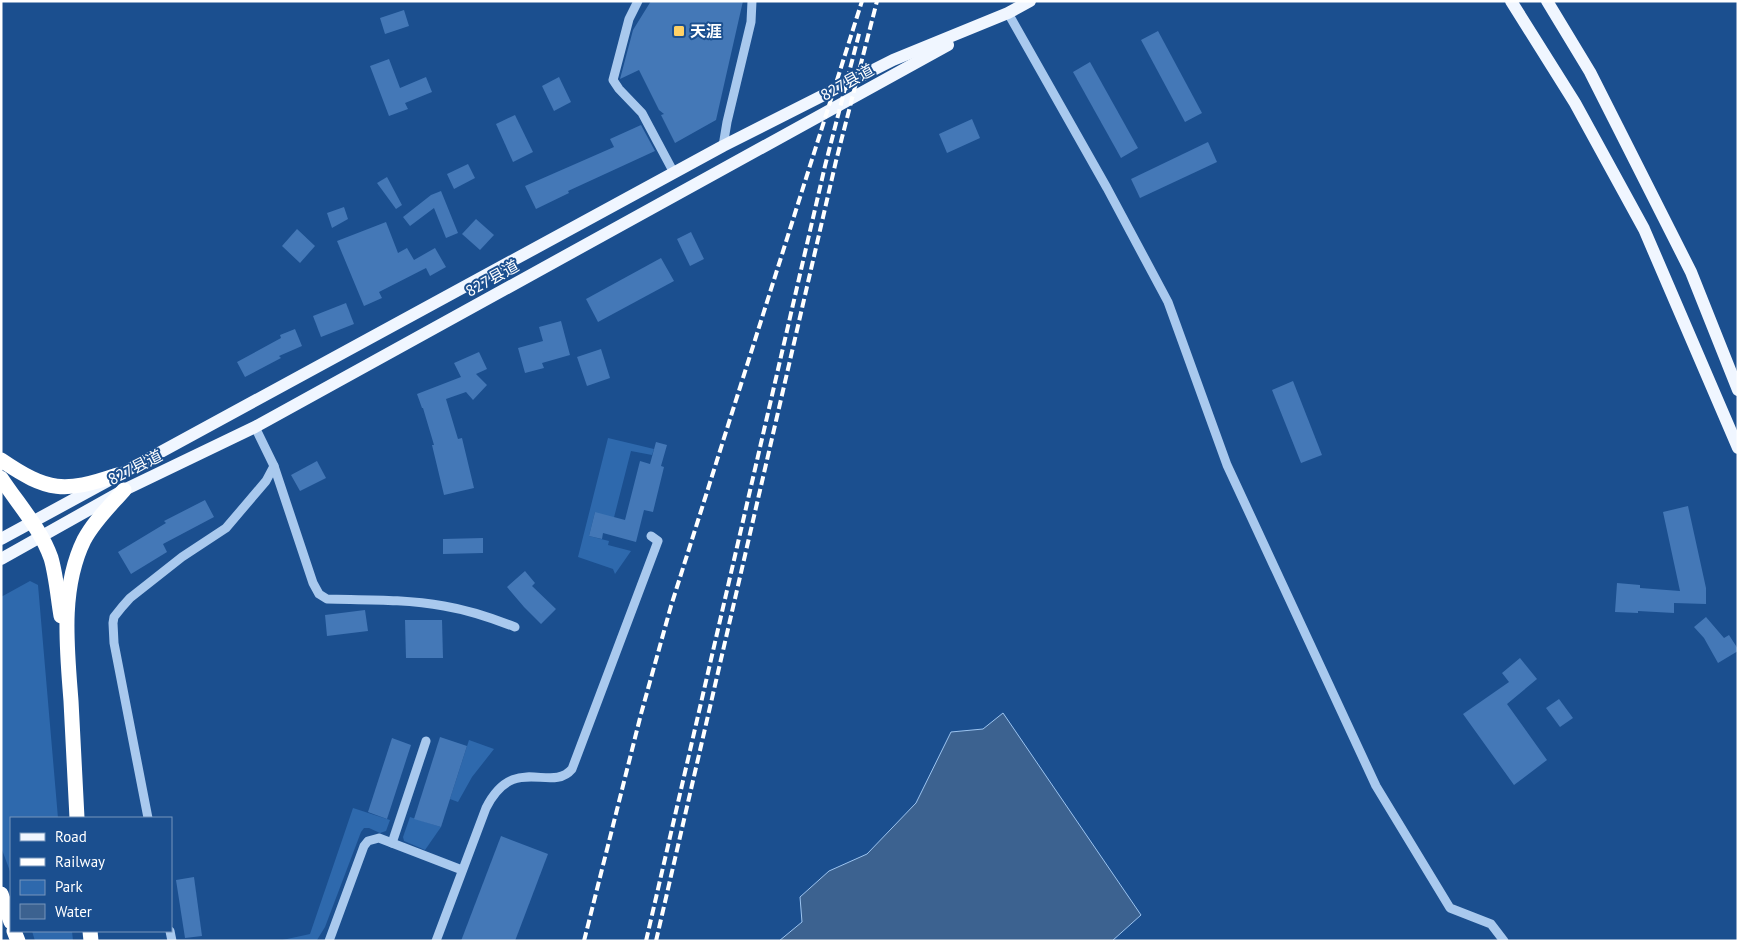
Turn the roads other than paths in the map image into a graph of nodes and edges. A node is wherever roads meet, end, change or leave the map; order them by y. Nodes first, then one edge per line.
1 (638, 1) edge
2 (752, 1) edge
3 (1030, 1) edge
4 (1511, 1) edge
5 (1546, 1) edge
6 (1008, 13) junction
7 (995, 18) junction
8 (723, 146) junction
9 (674, 173) junction
10 (1738, 390) edge
11 (255, 427) junction
12 (1738, 448) edge
13 (1, 460) edge
14 (274, 466) junction
15 (117, 476) junction
16 (1, 478) edge
17 (124, 490) junction
18 (33, 521) junction
19 (651, 536) dead end
20 (40, 537) junction
21 (1, 539) edge
22 (1, 558) edge
23 (515, 627) dead end
24 (68, 657) junction
25 (426, 741) dead end
26 (77, 817) edge
27 (148, 817) edge
28 (392, 843) junction
29 (462, 870) junction
30 (1, 894) edge
31 (10, 919) edge
32 (329, 941) edge
33 (436, 941) edge
34 (1504, 941) edge

1 - 9 street
2 - 8 street
3 - 6 main road, 827县道
4 - 12 main road
5 - 10 main road
6 - 7 main road, 827县道
6 - 34 street
7 - 8 main road, 827县道
7 - 11 main road, 827县道
8 - 9 main road, 827县道
9 - 15 main road, 827县道
11 - 14 street
11 - 17 main road, 827县道
13 - 15 highway
14 - 23 street
14 - 27 street
15 - 18 main road, 827县道
16 - 18 highway
17 - 20 main road, 827县道
17 - 24 highway
18 - 20 highway
18 - 21 main road, 827县道
19 - 29 street
20 - 22 main road, 827县道
20 - 24 highway
24 - 26 highway
25 - 28 street
28 - 29 street
28 - 32 street
29 - 33 street
30 - 31 highway

